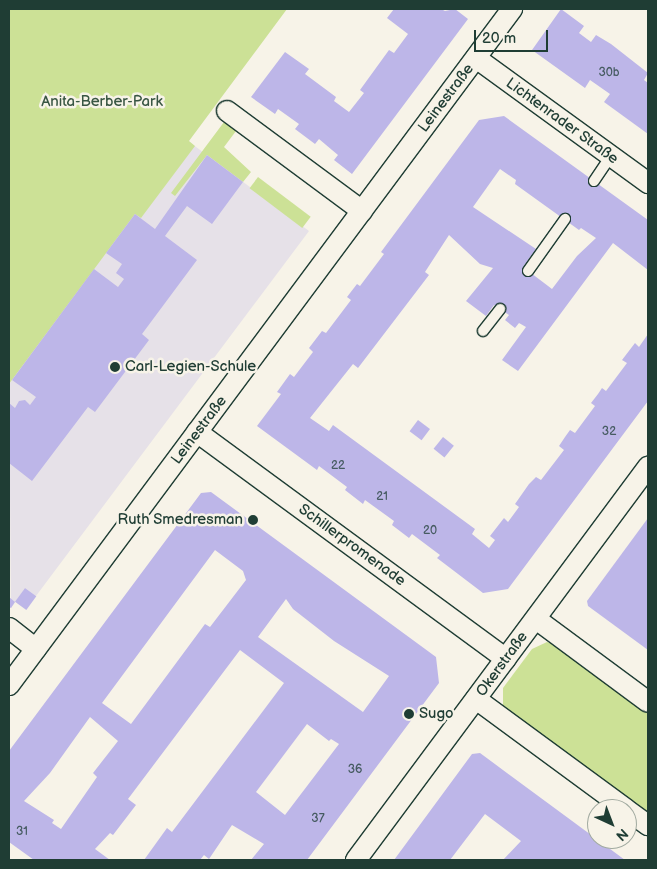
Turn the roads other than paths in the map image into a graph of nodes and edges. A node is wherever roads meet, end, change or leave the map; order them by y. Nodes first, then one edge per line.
1 (512, 9) edge
2 (476, 58) junction
3 (227, 111) dead end
4 (612, 156) junction
5 (594, 181) dead end
6 (648, 183) edge
7 (362, 211) junction
8 (565, 219) dead end
9 (528, 271) dead end
10 (500, 309) dead end
11 (484, 331) dead end
12 (197, 432) junction
13 (648, 467) edge
14 (536, 619) junction
15 (9, 628) edge
16 (36, 649) junction
17 (506, 659) junction
18 (9, 685) edge
19 (476, 699) junction
20 (648, 702) edge
21 (613, 799) edge
22 (637, 817) edge
23 (648, 825) edge
24 (356, 860) edge

1 - 2 street, Leinestraße
2 - 4 street, Lichtenrader Straße
2 - 7 street, Leinestraße
3 - 7 street
4 - 5 lane
4 - 6 street, Lichtenrader Straße
7 - 12 street, Leinestraße
8 - 9 lane
10 - 11 lane
12 - 16 street, Leinestraße
12 - 17 street, Schillerpromenade
13 - 14 street, Okerstraße
14 - 17 street, Okerstraße
14 - 20 street
15 - 16 street
16 - 18 street, Leinestraße
17 - 19 street, Okerstraße
19 - 21 street
19 - 24 street, Okerstraße
22 - 23 street

